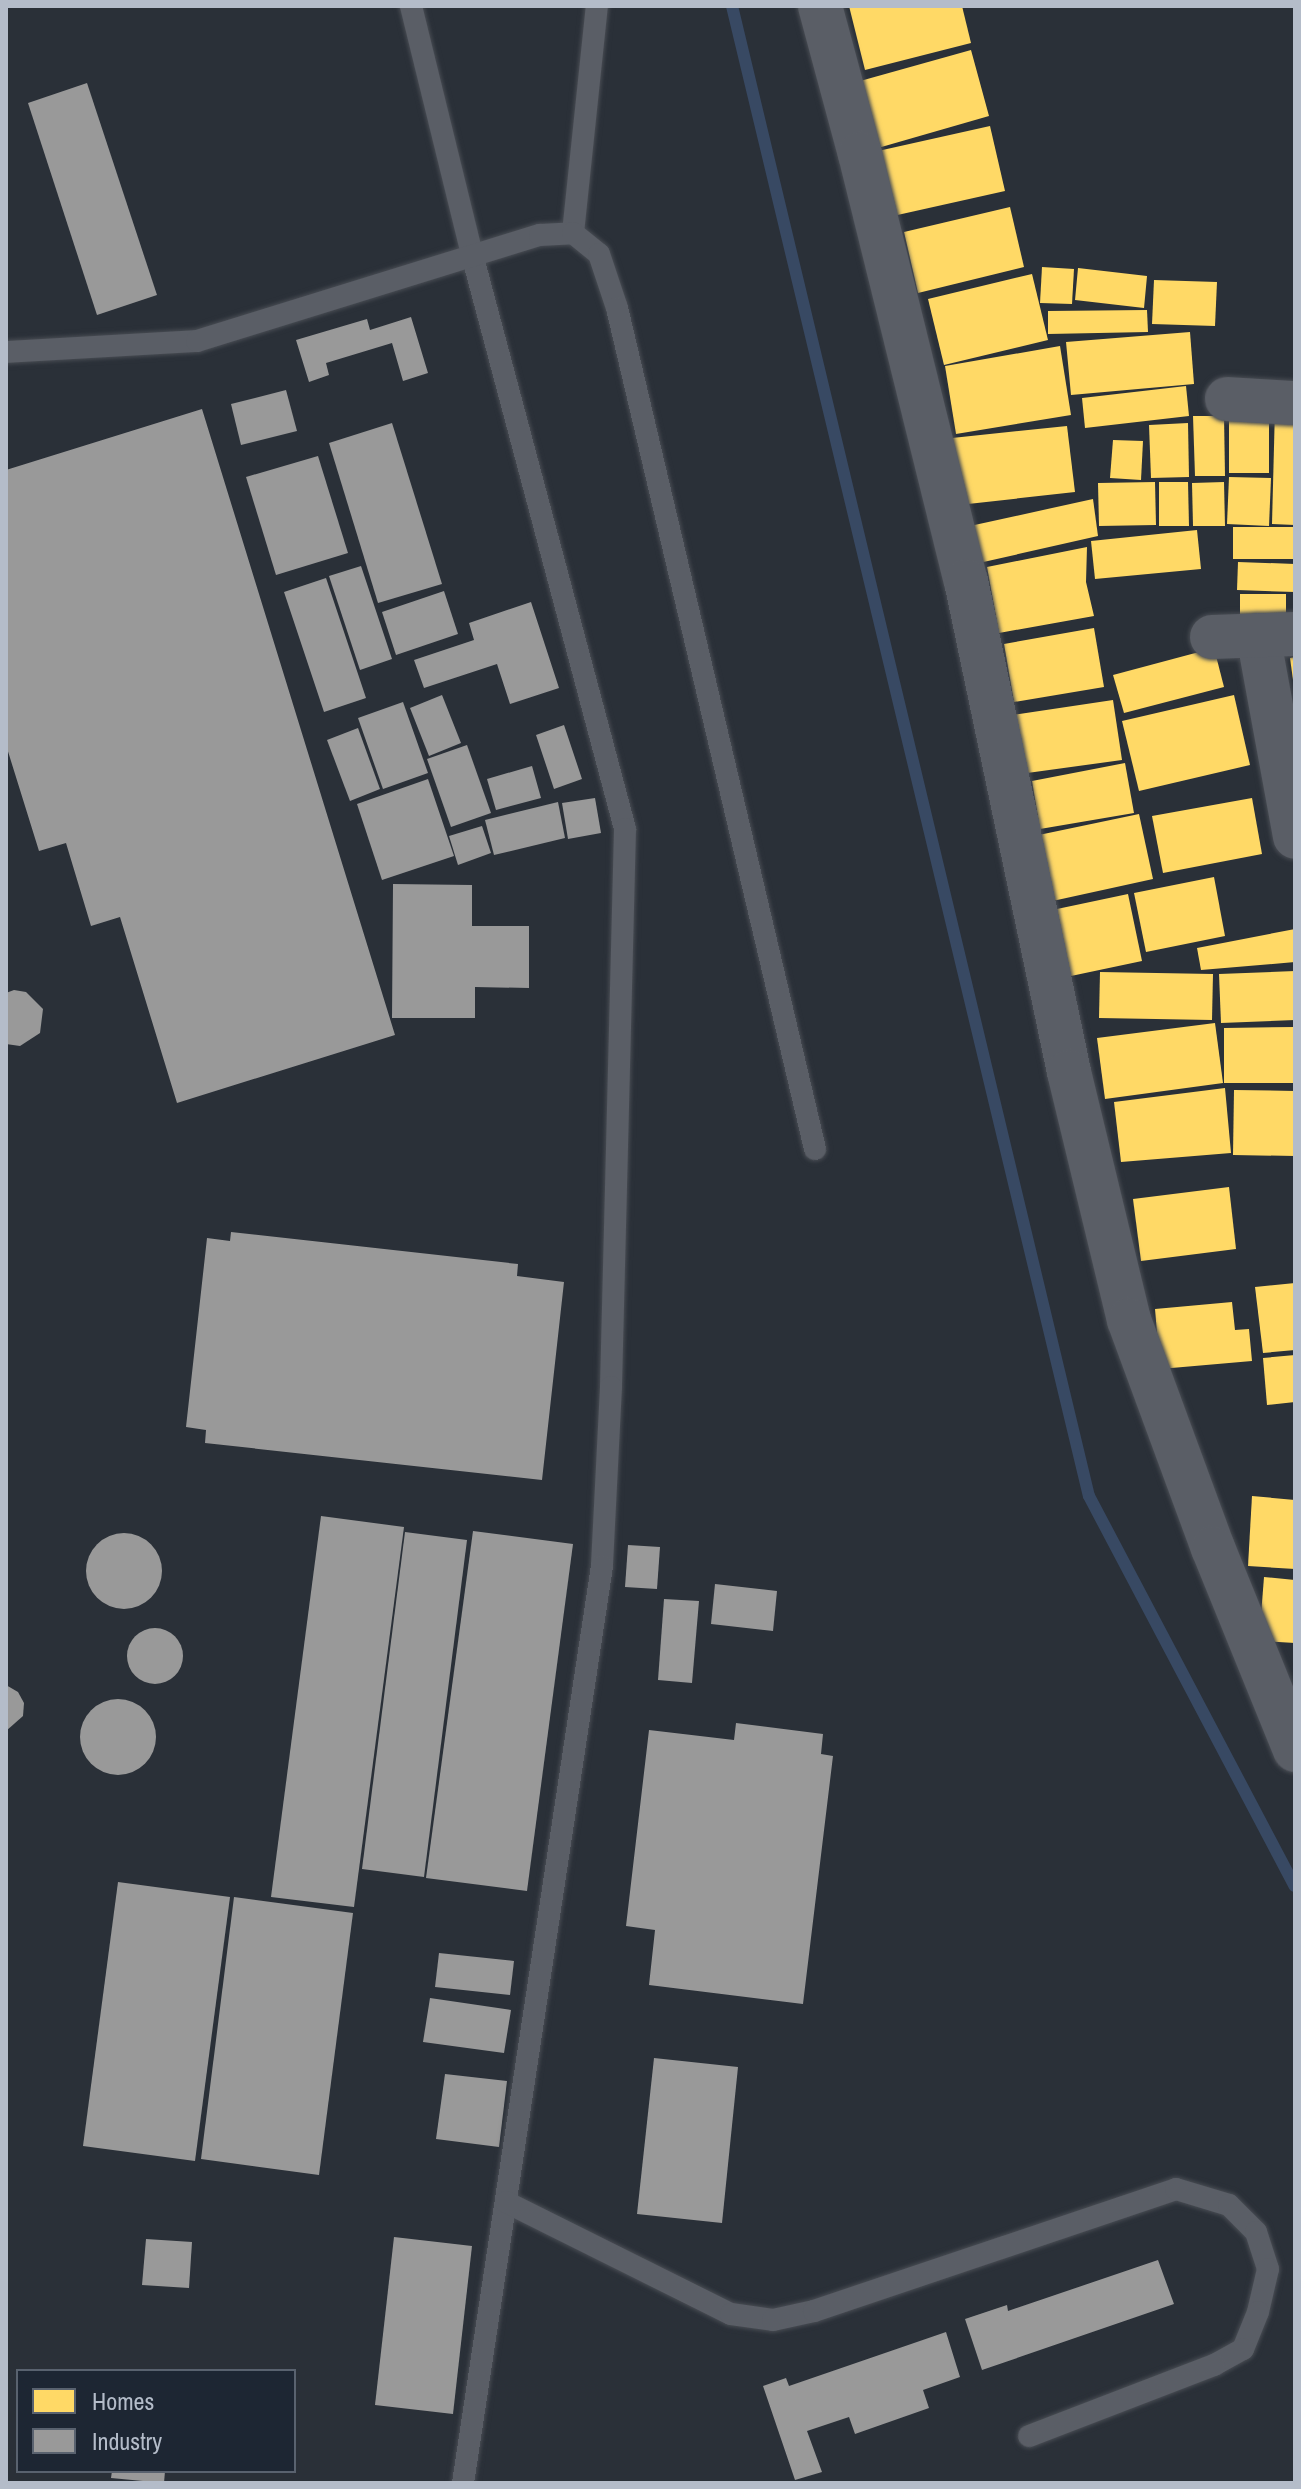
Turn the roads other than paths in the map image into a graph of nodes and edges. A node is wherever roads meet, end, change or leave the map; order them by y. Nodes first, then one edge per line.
1 (411, 6) edge
2 (597, 6) edge
3 (820, 6) edge
4 (573, 233) junction
5 (473, 258) junction
6 (6, 352) edge
7 (1227, 399) dead end
8 (1295, 403) edge
9 (1277, 635) edge
10 (1212, 637) dead end
11 (1295, 837) edge
12 (815, 1149) dead end
13 (1295, 1750) edge
14 (506, 2202) junction
15 (1029, 2436) dead end
16 (463, 2483) edge

1 - 5 lane
2 - 4 lane
3 - 13 street
4 - 5 lane
4 - 12 lane
5 - 6 lane
5 - 14 lane
7 - 8 street
9 - 10 street
9 - 11 street
14 - 15 lane
14 - 16 lane

